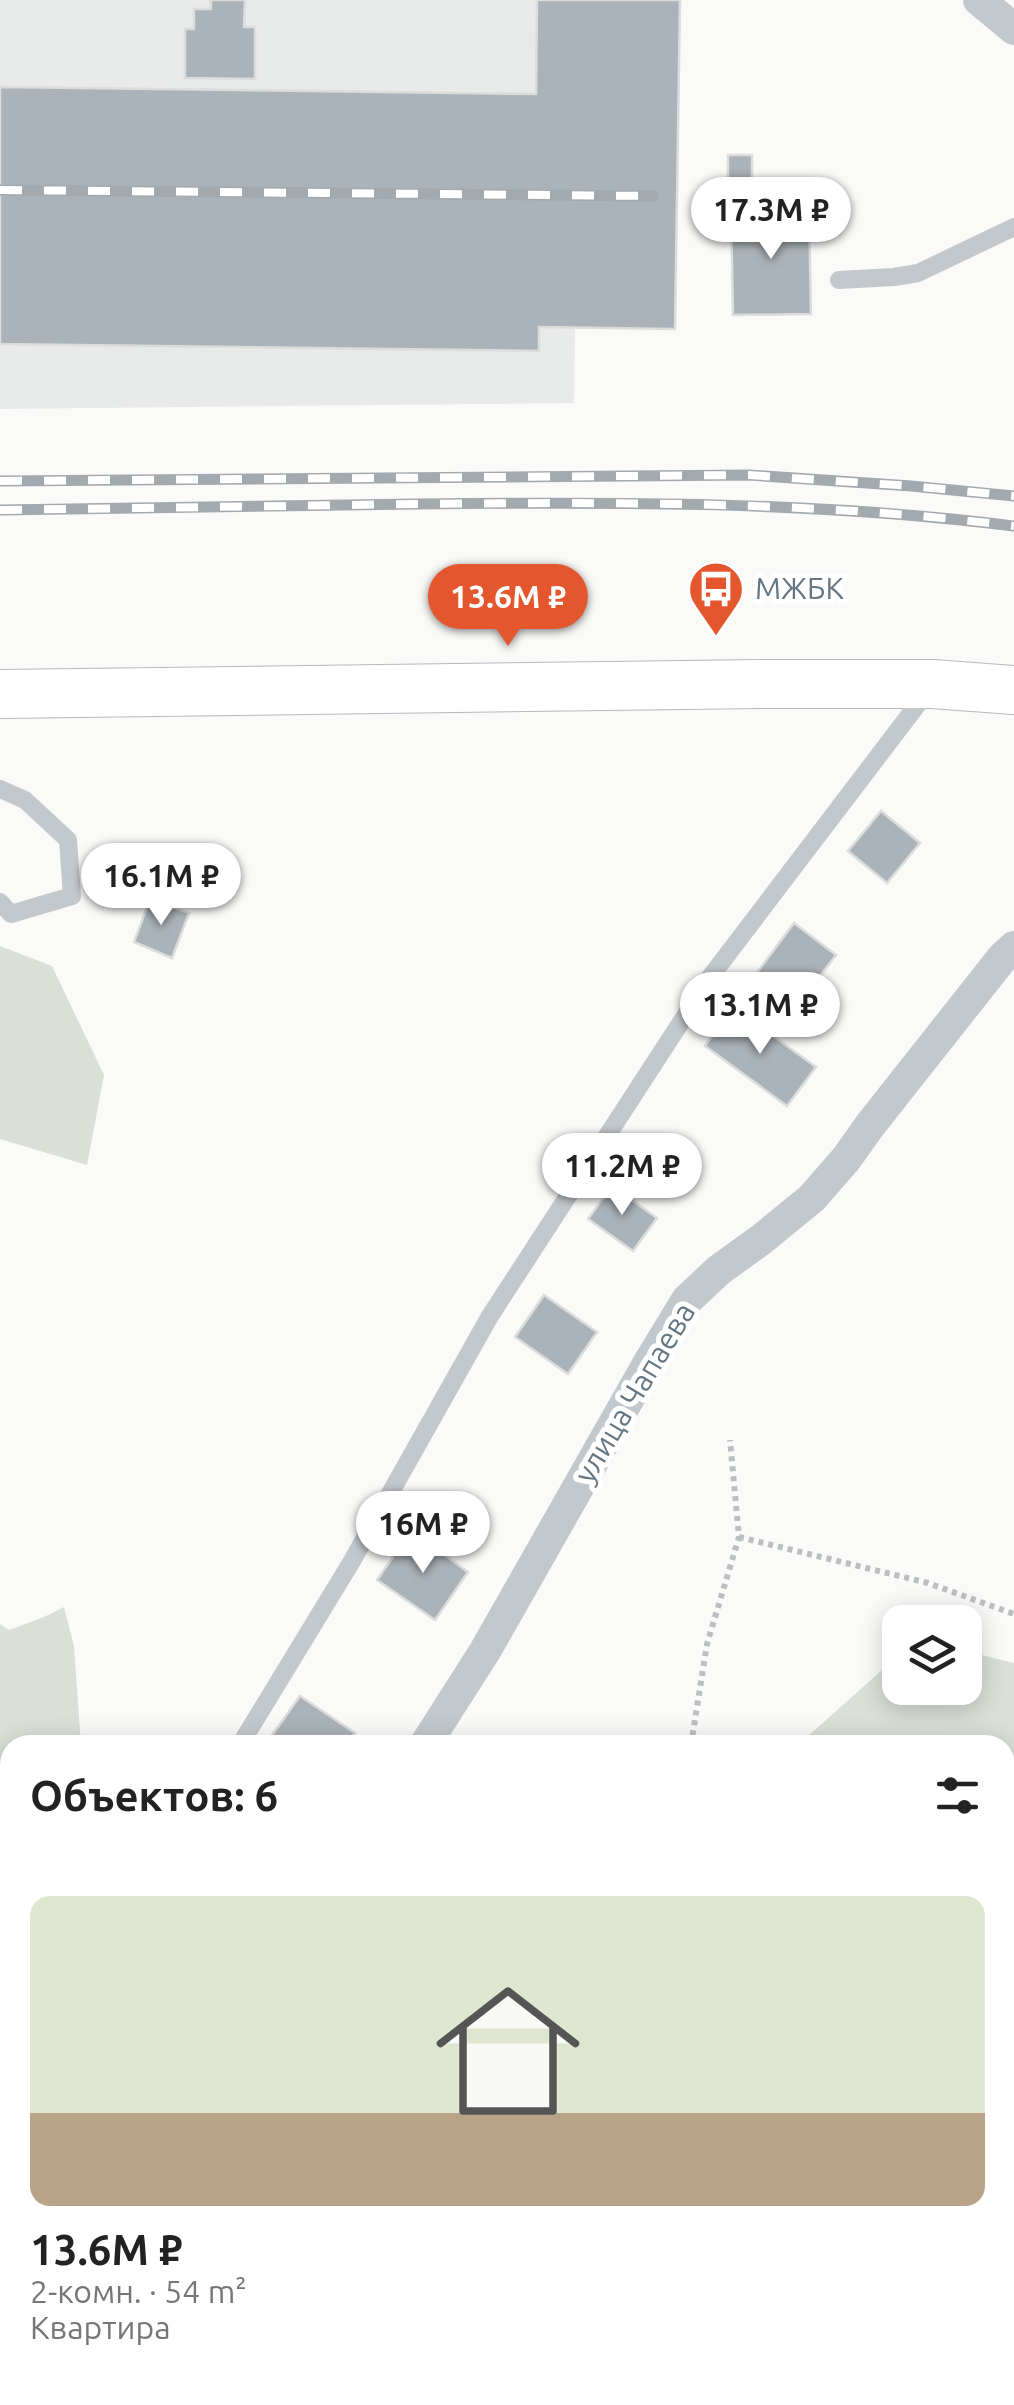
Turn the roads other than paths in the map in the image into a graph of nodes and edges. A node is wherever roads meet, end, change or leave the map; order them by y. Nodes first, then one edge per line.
1 (979, 0) edge
2 (1014, 29) edge
3 (1014, 226) edge
4 (839, 280) dead end
5 (933, 684) junction
6 (1014, 690) edge
7 (0, 694) edge
8 (0, 790) edge
9 (0, 902) edge
10 (1014, 947) edge
11 (246, 1735) edge
12 (431, 1735) edge

1 - 2 street
3 - 4 lane
5 - 6 main road
5 - 7 main road
5 - 11 lane
8 - 9 lane
10 - 12 street, улица Чапаева

